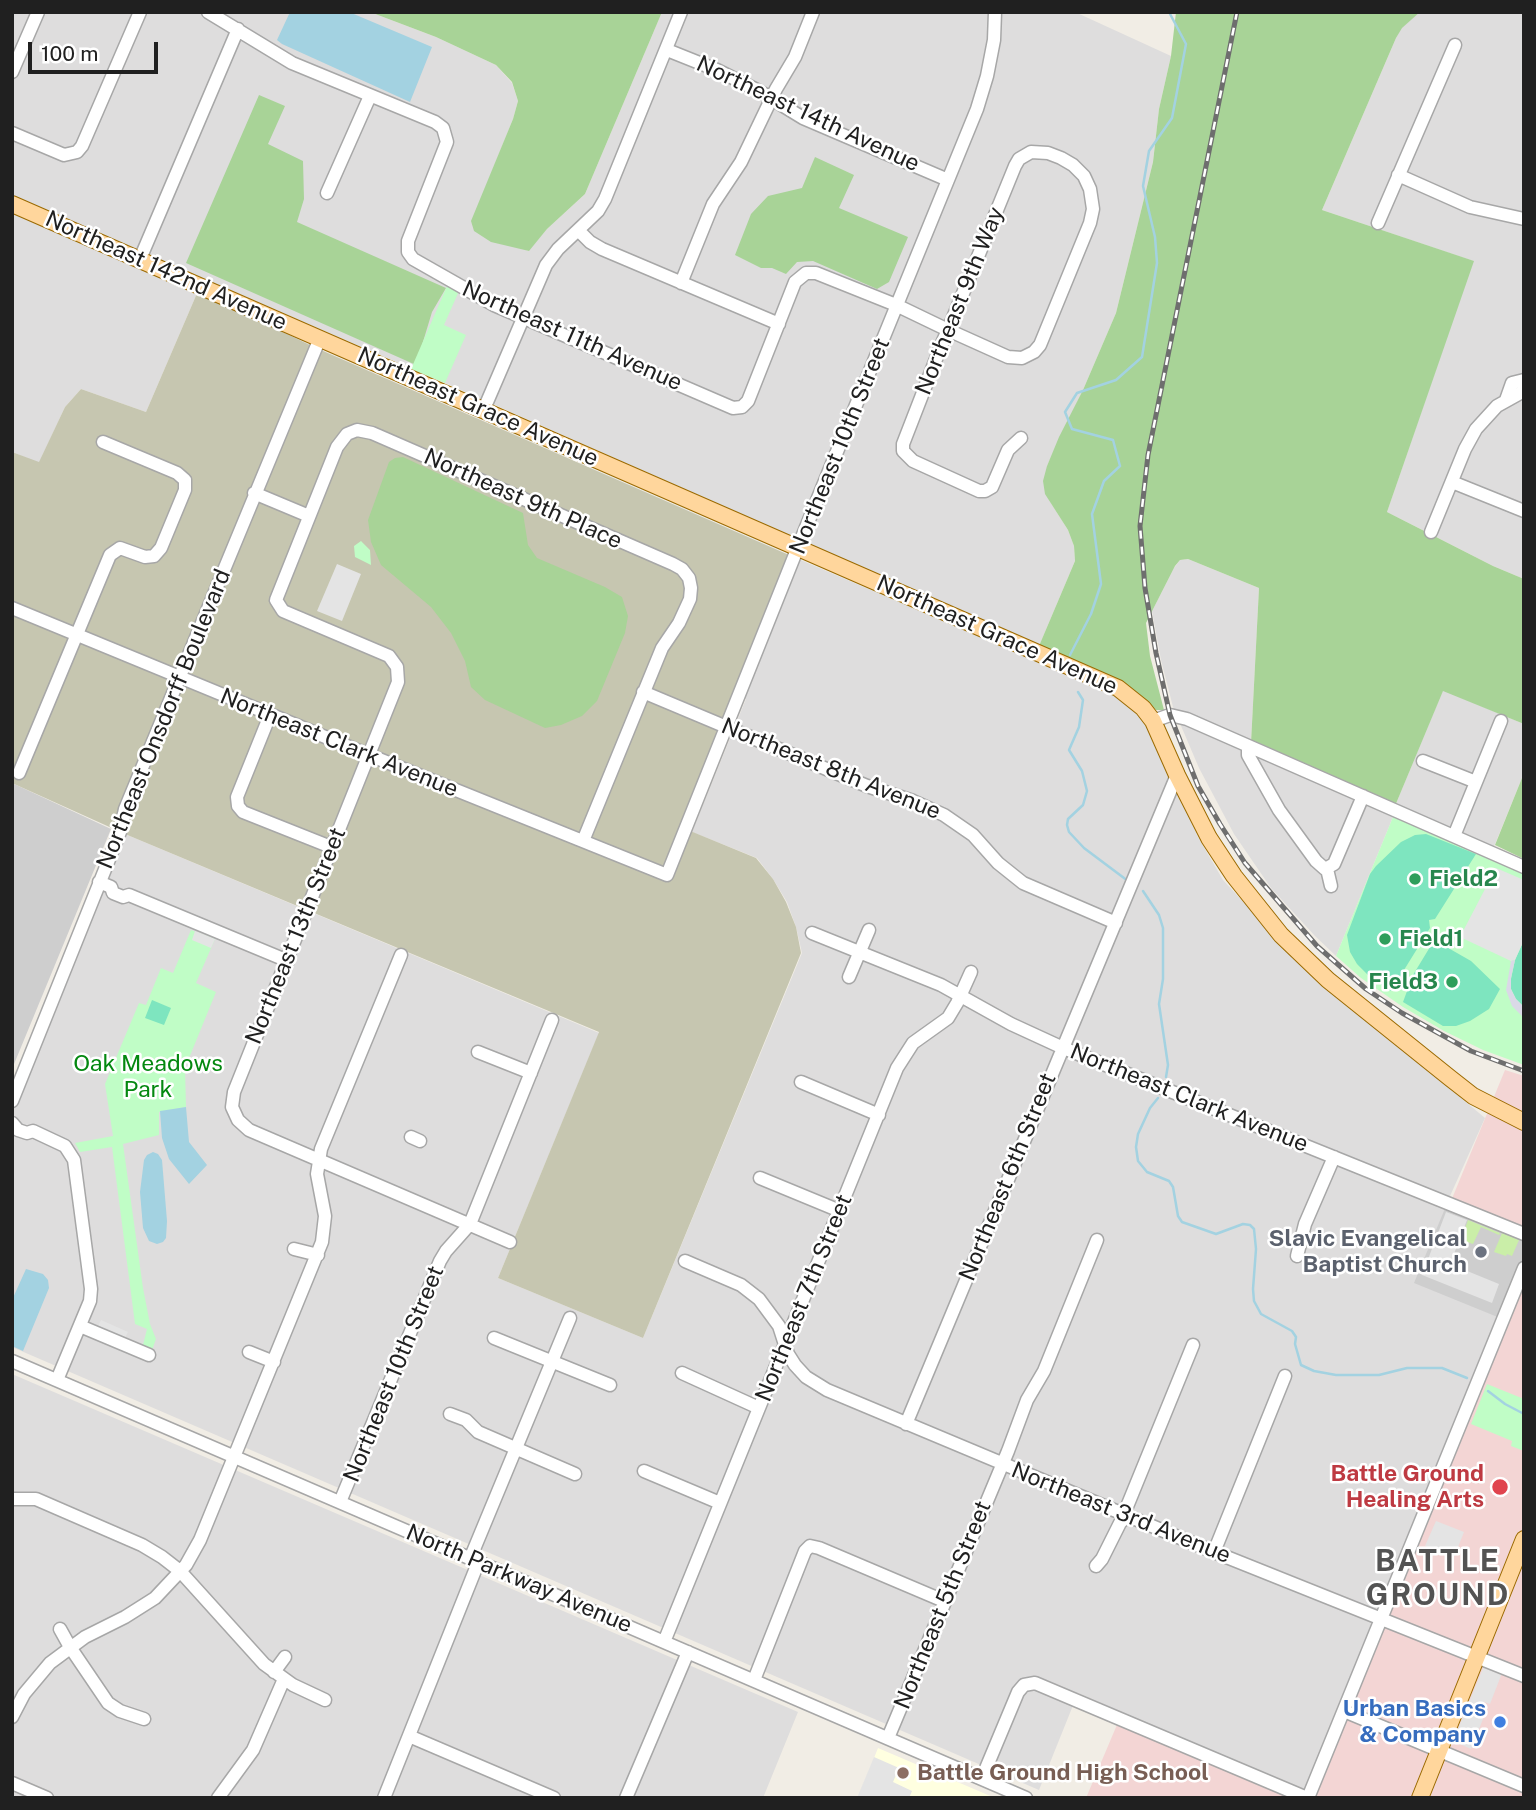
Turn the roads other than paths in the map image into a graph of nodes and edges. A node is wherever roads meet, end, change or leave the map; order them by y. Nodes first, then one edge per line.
1 (38, 12) edge
2 (140, 12) edge
3 (208, 12) edge
4 (681, 12) edge
5 (813, 12) edge
6 (995, 12) edge
7 (238, 29) junction
8 (1455, 45) dead end
9 (667, 50) junction
10 (12, 72) edge
11 (370, 96) junction
12 (772, 99) junction
13 (12, 133) edge
14 (1398, 175) junction
15 (948, 180) junction
16 (327, 193) dead end
17 (12, 204) edge
18 (1524, 219) edge
19 (1378, 223) dead end
20 (578, 230) junction
21 (140, 260) junction
22 (681, 282) junction
23 (896, 305) junction
24 (524, 318) junction
25 (779, 324) junction
26 (948, 330) junction
27 (320, 338) junction
28 (1524, 380) edge
29 (1524, 391) edge
30 (1506, 400) junction
31 (484, 409) junction
32 (1021, 438) dead end
33 (103, 442) dead end
34 (1452, 482) junction
35 (254, 493) junction
36 (1524, 511) edge
37 (309, 516) junction
38 (1431, 533) dead end
39 (798, 547) junction
40 (12, 608) edge
41 (77, 636) junction
42 (179, 678) junction
43 (643, 692) junction
44 (270, 715) junction
45 (1153, 720) junction
46 (1502, 721) dead end
47 (727, 727) junction
48 (1248, 746) junction
49 (369, 755) junction
50 (1423, 761) dead end
51 (19, 773) dead end
52 (1177, 775) junction
53 (1476, 782) junction
54 (1363, 796) junction
55 (1454, 836) junction
56 (583, 841) junction
57 (331, 847) junction
58 (1524, 867) edge
59 (1328, 869) junction
60 (667, 875) joint
61 (105, 885) junction
62 (1331, 886) dead end
63 (1116, 923) junction
64 (869, 930) dead end
65 (812, 933) dead end
66 (860, 953) junction
67 (401, 955) dead end
68 (288, 961) junction
69 (971, 972) dead end
70 (849, 977) dead end
71 (961, 995) junction
72 (552, 1020) dead end
73 (1061, 1046) junction
74 (478, 1052) dead end
75 (531, 1073) junction
76 (801, 1082) dead end
77 (12, 1101) edge
78 (879, 1115) junction
79 (1524, 1122) edge
80 (14, 1123) edge
81 (1334, 1157) junction
82 (318, 1160) junction
83 (760, 1178) dead end
84 (840, 1211) junction
85 (470, 1224) junction
86 (1524, 1234) edge
87 (1097, 1240) dead end
88 (510, 1242) dead end
89 (294, 1250) dead end
90 (318, 1255) junction
91 (1297, 1256) dead end
92 (685, 1261) dead end
93 (1524, 1268) edge
94 (570, 1318) dead end
95 (80, 1326) junction
96 (494, 1338) dead end
97 (785, 1343) junction
98 (1193, 1345) dead end
99 (249, 1352) dead end
100 (149, 1354) dead end
101 (12, 1361) edge
102 (551, 1361) junction
103 (274, 1362) junction
104 (682, 1373) dead end
105 (1285, 1376) dead end
106 (57, 1380) junction
107 (610, 1385) dead end
108 (759, 1408) junction
109 (450, 1413) dead end
110 (906, 1424) junction
111 (515, 1448) junction
112 (235, 1456) junction
113 (1002, 1464) junction
114 (644, 1471) dead end
115 (576, 1474) dead end
116 (12, 1499) edge
117 (340, 1502) junction
118 (720, 1503) junction
119 (1125, 1515) junction
120 (1524, 1539) edge
121 (1214, 1552) junction
122 (474, 1561) junction
123 (1096, 1566) dead end
124 (180, 1571) junction
125 (944, 1601) junction
126 (1381, 1619) junction
127 (60, 1629) dead end
128 (664, 1642) junction
129 (70, 1647) junction
130 (688, 1652) junction
131 (285, 1657) dead end
132 (1477, 1657) junction
133 (279, 1675) junction
134 (1524, 1676) edge
135 (754, 1680) junction
136 (325, 1700) dead end
137 (1344, 1712) junction
138 (12, 1717) edge
139 (144, 1719) dead end
140 (409, 1736) junction
141 (888, 1738) junction
142 (1439, 1751) junction
143 (982, 1778) junction
144 (12, 1783) edge
145 (1524, 1786) edge
146 (47, 1798) edge
147 (218, 1798) edge
148 (384, 1798) edge
149 (554, 1798) edge
150 (626, 1798) edge
151 (1026, 1798) edge
152 (1308, 1798) edge
153 (1420, 1798) edge

1 - 10 street
2 - 13 street
3 - 7 street
4 - 9 street
5 - 12 street
6 - 15 street, Northeast 10th Street
7 - 11 street
7 - 21 street
8 - 14 street
9 - 12 street, Northeast 14th Avenue
9 - 20 street
11 - 16 street
11 - 24 street, Northeast 11th Avenue
12 - 15 street, Northeast 14th Avenue
12 - 22 street
14 - 18 street
14 - 19 street
15 - 23 street, Northeast 10th Street
17 - 21 main road, Northeast 142nd Avenue
20 - 22 street
20 - 24 street
21 - 27 main road, Northeast 142nd Avenue
22 - 25 street
23 - 25 street
23 - 26 street
23 - 39 street, Northeast 10th Street
24 - 25 street, Northeast 11th Avenue
24 - 31 street
26 - 26 street, Northeast 9th Way
26 - 32 street, Northeast 9th Way
27 - 31 main road, Northeast Grace Avenue
27 - 35 street, Northeast Onsdorff Boulevard
28 - 30 street
29 - 30 street
30 - 34 street
31 - 39 main road, Northeast Grace Avenue
33 - 41 street
34 - 36 street
34 - 38 street
35 - 37 street
35 - 42 street, Northeast Onsdorff Boulevard
37 - 43 street, Northeast 9th Place
37 - 49 street, Northeast 13th Street
39 - 45 main road, Northeast Grace Avenue
39 - 47 street, Northeast 10th Street
40 - 41 street, Northeast Clark Avenue
41 - 42 street, Northeast Clark Avenue
41 - 51 street
42 - 44 street, Northeast Clark Avenue
42 - 61 street, Northeast Onsdorff Boulevard
43 - 47 street, Northeast 8th Avenue
43 - 56 street
44 - 49 street, Northeast Clark Avenue
44 - 57 street
45 - 48 street
45 - 52 main road, Northeast Grace Avenue
46 - 53 street
47 - 60 street, Northeast 10th Street
47 - 63 street, Northeast 8th Avenue
48 - 54 street
48 - 59 street
49 - 56 street, Northeast Clark Avenue
49 - 57 street, Northeast 13th Street
50 - 53 street
52 - 63 street, Northeast 6th Street
52 - 79 main road, Northeast Grace Avenue
53 - 55 street
54 - 55 street
54 - 59 street
55 - 58 street
56 - 60 street, Northeast Clark Avenue
57 - 68 street, Northeast 13th Street
59 - 62 street
61 - 68 street
61 - 77 street, Northeast Onsdorff Boulevard
63 - 73 street, Northeast 6th Street
64 - 66 street
65 - 66 street, Northeast Clark Avenue
66 - 70 street
66 - 71 street, Northeast Clark Avenue
67 - 82 street
68 - 82 street, Northeast 13th Street
69 - 71 street, Northeast 7th Street
71 - 73 street, Northeast Clark Avenue
71 - 78 street, Northeast 7th Street
72 - 75 street, Northeast 10th Street
73 - 81 street, Northeast Clark Avenue
73 - 110 street, Northeast 6th Street
74 - 75 street
75 - 85 street, Northeast 10th Street
76 - 78 street
78 - 84 street, Northeast 7th Street
80 - 95 street
81 - 86 street, Northeast Clark Avenue
81 - 91 street
82 - 85 street
82 - 90 street
83 - 84 street
84 - 97 street, Northeast 7th Street
85 - 88 street
85 - 117 street, Northeast 10th Street
87 - 113 street, Northeast 5th Street
89 - 90 street
90 - 103 street
92 - 97 street, Northeast 3rd Avenue
93 - 126 street
94 - 102 street
95 - 100 street
95 - 106 street
96 - 102 street
97 - 108 street, Northeast 7th Street
97 - 110 street, Northeast 3rd Avenue
98 - 119 street
99 - 103 street
101 - 106 street, North Parkway Avenue
102 - 107 street
102 - 111 street
103 - 112 street
104 - 108 street
105 - 121 street
106 - 112 street, North Parkway Avenue
108 - 118 street, Northeast 7th Street
109 - 111 street
110 - 113 street, Northeast 3rd Avenue
111 - 115 street
111 - 122 street
112 - 117 street, North Parkway Avenue
112 - 124 street
113 - 119 street, Northeast 3rd Avenue
113 - 125 street, Northeast 5th Street
114 - 118 street
116 - 124 street
117 - 122 street, North Parkway Avenue
118 - 128 street, Northeast 7th Street
119 - 121 street, Northeast 3rd Avenue
119 - 123 street
120 - 132 main road
121 - 126 street, Northeast 3rd Avenue
122 - 128 street, North Parkway Avenue
122 - 140 street
124 - 129 street
124 - 133 street
125 - 135 street
125 - 141 street, Northeast 5th Street
126 - 132 street, Northeast 3rd Avenue
126 - 137 street
127 - 129 street
128 - 130 street, North Parkway Avenue
129 - 138 street
129 - 139 street
130 - 135 street, North Parkway Avenue
130 - 150 street
131 - 133 street
132 - 134 street, Northeast 3rd Avenue
132 - 142 main road
133 - 136 street
133 - 147 street
135 - 141 street, North Parkway Avenue
137 - 142 street
137 - 152 street
140 - 148 street
140 - 149 street
141 - 143 street, North Parkway Avenue
142 - 145 street
142 - 153 main road
143 - 151 street, North Parkway Avenue
143 - 152 street
144 - 146 street

